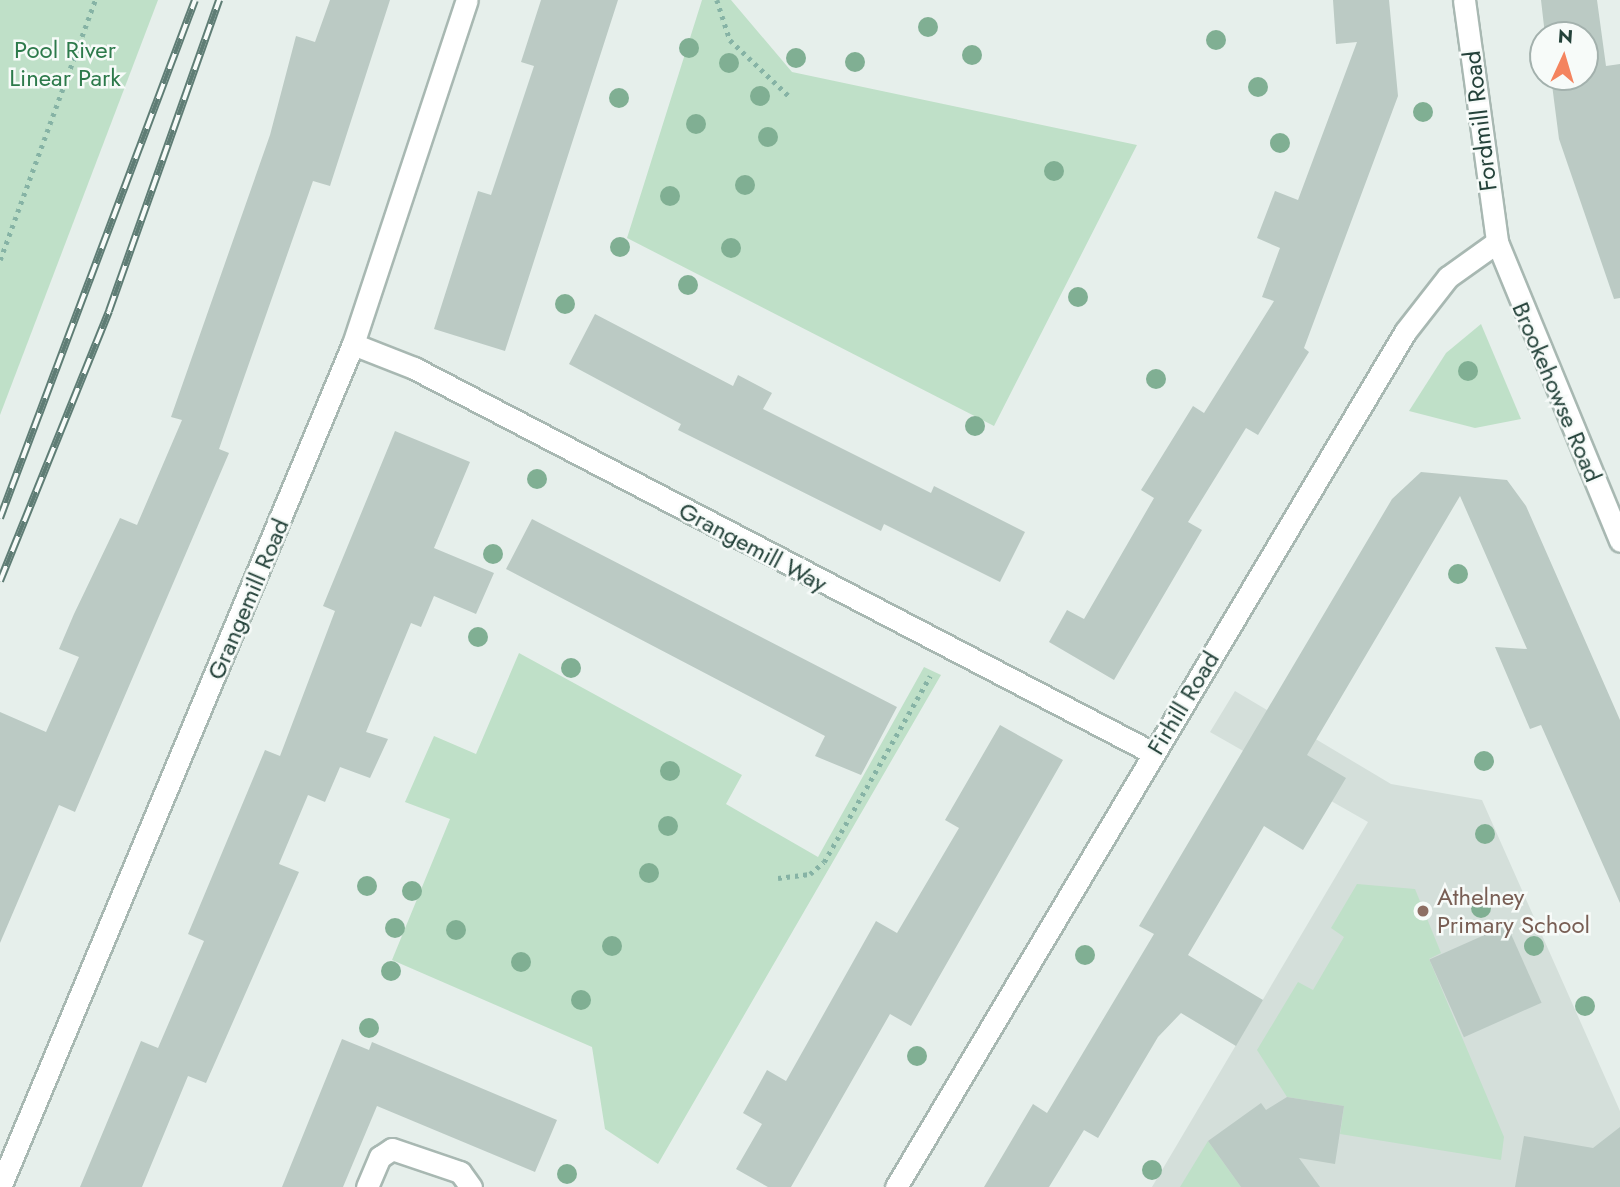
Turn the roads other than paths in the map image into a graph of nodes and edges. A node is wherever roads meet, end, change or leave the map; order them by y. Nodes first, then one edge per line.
1 (467, 0) edge
2 (1464, 0) edge
3 (1497, 242) junction
4 (353, 344) junction
5 (1620, 541) edge
6 (1153, 753) junction
7 (0, 1187) edge
8 (368, 1187) edge
9 (471, 1187) edge
10 (896, 1187) edge

1 - 4 street, Grangemill Road
2 - 3 street, Fordmill Road
3 - 5 street, Brookehowse Road
3 - 6 street, Firhill Road
4 - 6 street, Grangemill Way
4 - 7 street, Grangemill Road
6 - 10 street, Firhill Road
8 - 9 street

